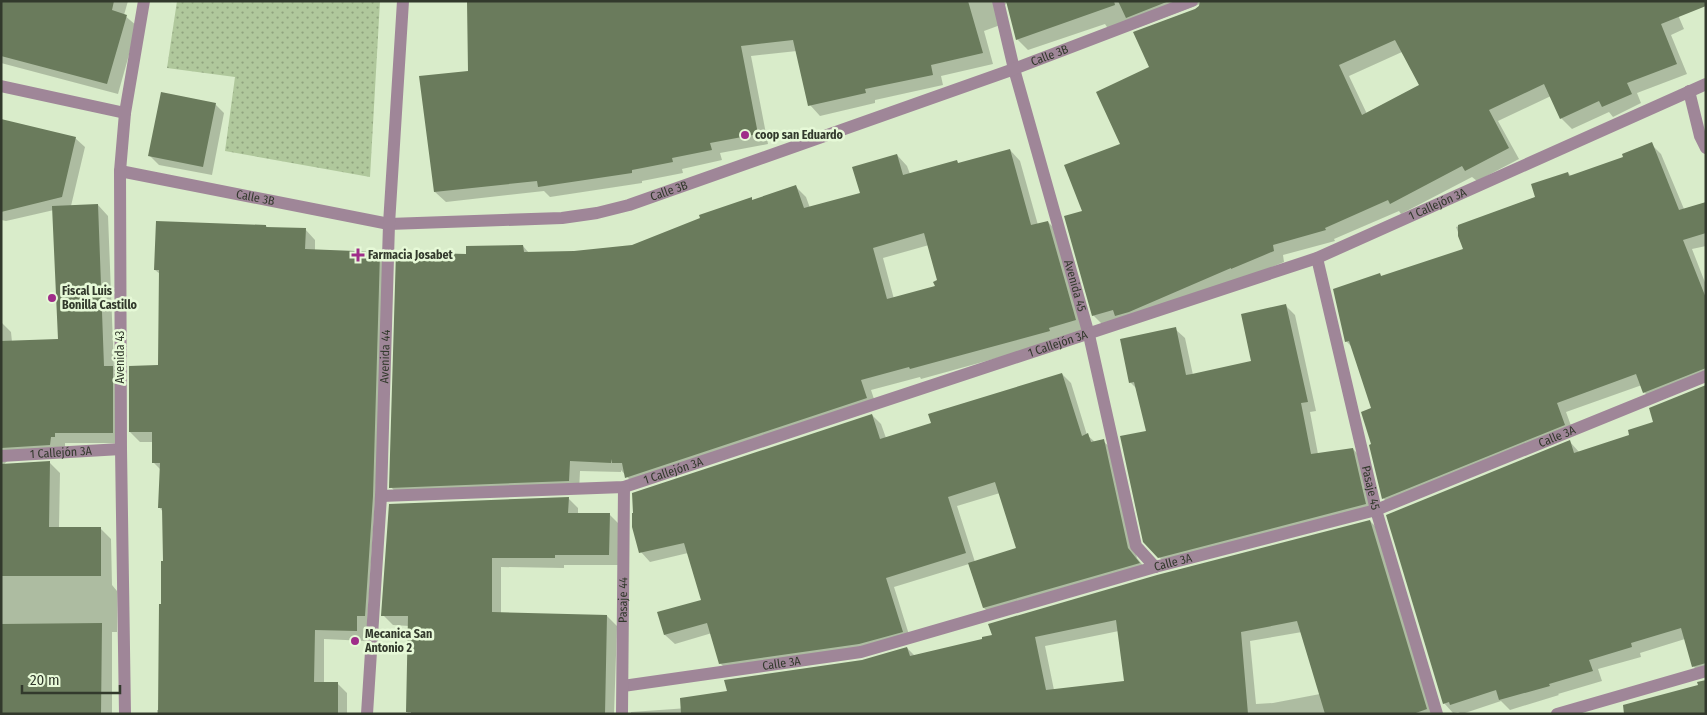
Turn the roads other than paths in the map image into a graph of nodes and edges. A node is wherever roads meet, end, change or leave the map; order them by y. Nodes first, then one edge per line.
1 (144, 1) edge
2 (403, 1) edge
3 (998, 1) edge
4 (1192, 1) edge
5 (1014, 68) junction
6 (1706, 84) edge
7 (1, 86) edge
8 (1689, 92) junction
9 (125, 113) junction
10 (1706, 148) edge
11 (120, 171) junction
12 (389, 224) junction
13 (1317, 258) junction
14 (1088, 335) junction
15 (1706, 376) edge
16 (120, 449) junction
17 (1, 456) edge
18 (624, 487) junction
19 (381, 496) junction
20 (1376, 510) junction
21 (1155, 567) junction
22 (1706, 671) edge
23 (623, 686) junction
24 (125, 714) edge
25 (367, 714) edge
26 (622, 714) edge
27 (1437, 714) edge
28 (1557, 714) edge

1 - 9 street, Avenida 43
2 - 12 street, Avenida 44
3 - 5 street, Avenida 45
4 - 5 street, Calle 3B
5 - 12 street, Calle 3B
5 - 14 street, Avenida 45
6 - 8 street, 1 Callejón 3A
7 - 9 street
8 - 10 street
8 - 13 street, 1 Callejón 3A
9 - 11 street, Avenida 43
11 - 12 street, Calle 3B
11 - 16 street, Avenida 43
12 - 19 street, Avenida 44
13 - 14 street, 1 Callejón 3A
13 - 20 street, Pasaje 45
14 - 18 street, 1 Callejón 3A
14 - 21 street, Avenida 45
15 - 20 street, Calle 3A
16 - 17 street, 1 Callejón 3A
16 - 24 street, Avenida 43
18 - 19 street, 1 Callejón 3A
18 - 23 street, Pasaje 44
19 - 25 street, Avenida 44
20 - 21 street, Calle 3A
20 - 27 street, Pasaje 45
21 - 23 street, Calle 3A
22 - 28 street
23 - 26 street, Pasaje 44

